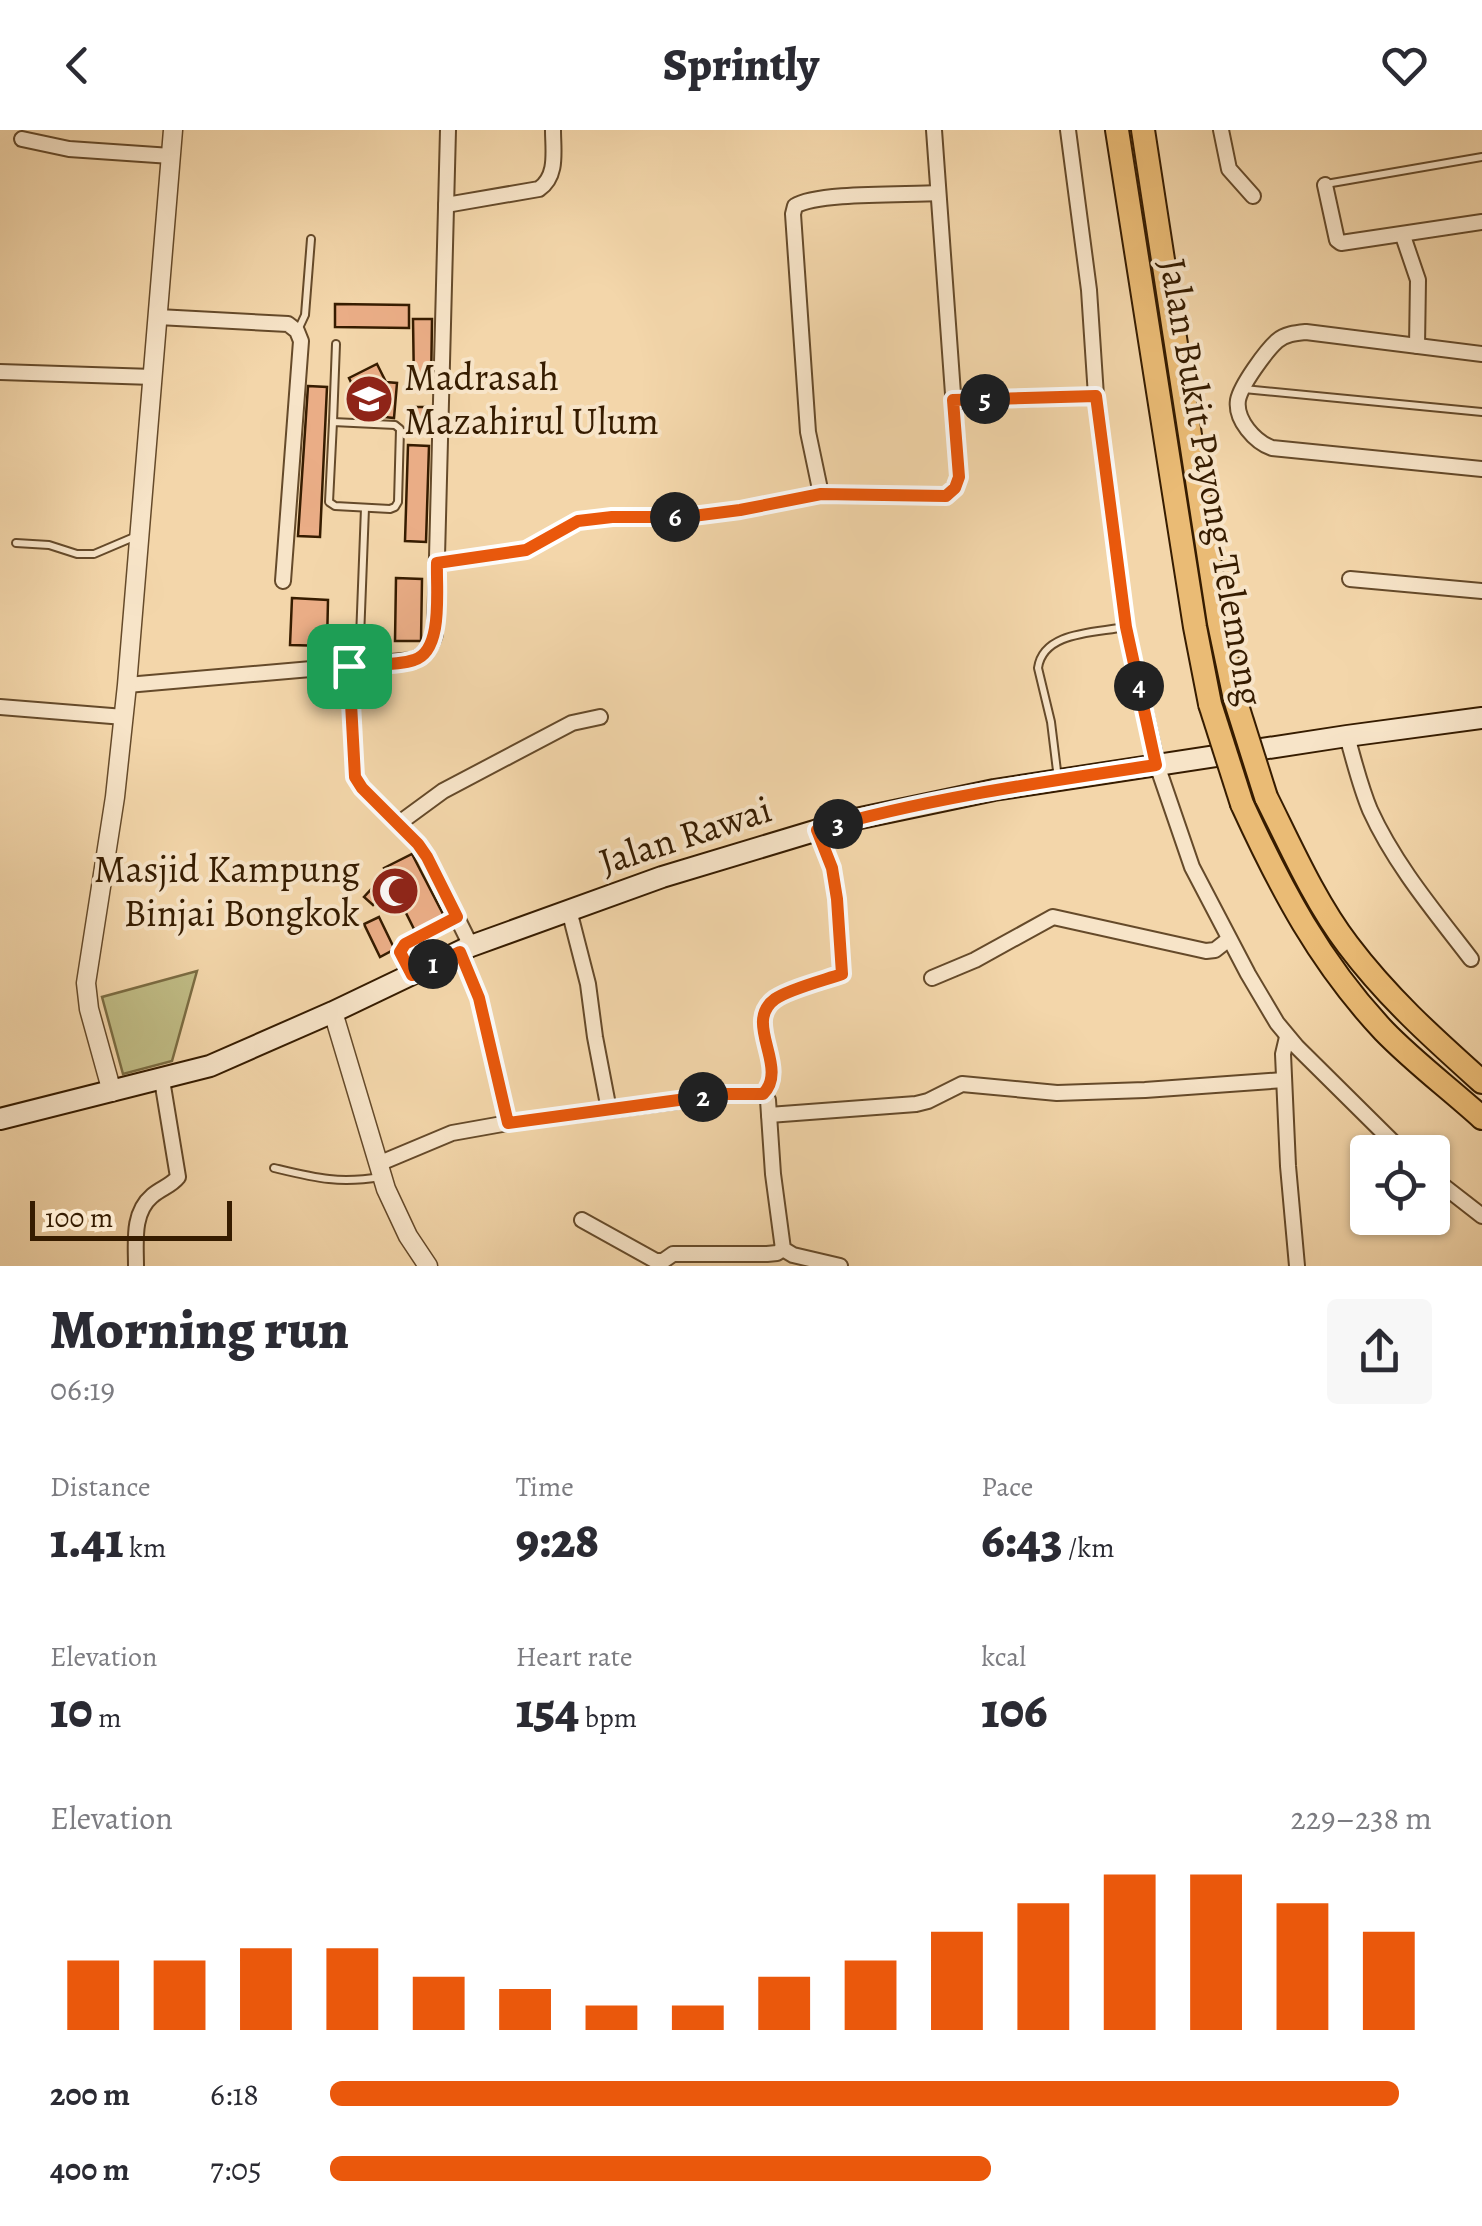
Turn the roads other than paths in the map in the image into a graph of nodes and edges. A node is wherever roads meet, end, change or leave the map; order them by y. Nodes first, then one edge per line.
1 (173, 130) edge
2 (448, 130) edge
3 (553, 130) edge
4 (934, 130) edge
5 (1068, 130) edge
6 (1117, 130) edge
7 (1143, 130) edge
8 (1221, 130) edge
9 (22, 139) dead end
10 (171, 156) junction
11 (1482, 157) edge
12 (1325, 184) joint
13 (938, 194) junction
14 (1252, 196) dead end
15 (446, 206) junction
16 (1482, 222) edge
17 (1403, 236) junction
18 (311, 239) dead end
19 (158, 317) junction
20 (298, 331) junction
21 (336, 344) dead end
22 (1417, 346) junction
23 (1482, 354) edge
24 (0, 372) edge
25 (153, 378) junction
26 (1242, 389) junction
27 (1096, 396) junction
28 (953, 400) junction
29 (1482, 412) edge
30 (333, 422) junction
31 (1482, 469) edge
32 (821, 494) junction
33 (365, 508) junction
34 (141, 534) junction
35 (16, 543) dead end
36 (437, 563) junction
37 (1350, 579) dead end
38 (283, 581) dead end
39 (1482, 591) edge
40 (1126, 627) junction
41 (354, 665) junction
42 (127, 685) junction
43 (0, 707) edge
44 (124, 717) junction
45 (600, 717) dead end
46 (1482, 718) edge
47 (1346, 736) junction
48 (1156, 765) junction
49 (1058, 780) junction
50 (398, 824) junction
51 (817, 830) junction
52 (569, 910) junction
53 (457, 917) junction
54 (1229, 939) junction
55 (466, 949) junction
56 (1471, 959) dead end
57 (412, 975) junction
58 (932, 978) dead end
59 (334, 1012) junction
60 (1288, 1037) junction
61 (162, 1080) junction
62 (1284, 1080) junction
63 (1482, 1082) edge
64 (112, 1092) junction
65 (763, 1094) junction
66 (610, 1110) junction
67 (770, 1115) junction
68 (1482, 1118) edge
69 (0, 1119) edge
70 (508, 1123) junction
71 (1386, 1135) edge
72 (274, 1168) dead end
73 (380, 1170) junction
74 (1450, 1191) edge
75 (1482, 1216) edge
76 (582, 1220) dead end
77 (783, 1248) junction
78 (136, 1266) edge
79 (428, 1266) edge
80 (840, 1266) edge
81 (1297, 1266) edge

1 - 10 street
2 - 15 street
3 - 15 street
4 - 13 street
5 - 27 street
6 - 68 highway, Jalan Bukit Payong-Telemong, bridge
7 - 63 highway, Jalan Bukit Payong-Telemong, bridge
8 - 14 street
9 - 10 street
10 - 19 street
11 - 12 lane
12 - 17 street
13 - 28 street
13 - 32 street
15 - 36 street
16 - 17 street
17 - 22 street
18 - 20 lane
19 - 20 street
19 - 25 street
20 - 38 street
21 - 30 lane
22 - 23 street
22 - 26 street
24 - 25 street
25 - 34 street
26 - 29 lane
26 - 31 street
27 - 28 street
27 - 40 street
28 - 32 street
30 - 33 lane
30 - 33 lane
32 - 36 street
33 - 41 lane
34 - 35 lane
34 - 42 street
36 - 41 street
37 - 39 street
40 - 48 street
40 - 49 lane
41 - 42 street
41 - 50 street
42 - 44 street
43 - 44 street
44 - 64 street
45 - 50 street
46 - 47 main road, Jalan Rawai
47 - 48 main road, Jalan Rawai
47 - 56 street
48 - 49 main road, Jalan Rawai
48 - 54 street
49 - 51 main road, Jalan Rawai
50 - 53 street
51 - 52 main road, Jalan Rawai
51 - 65 street
52 - 55 main road, Jalan Rawai
52 - 66 street
53 - 55 street
53 - 57 lane
54 - 58 street
54 - 60 street
55 - 57 main road, Jalan Rawai
55 - 70 street
57 - 59 main road, Jalan Rawai
59 - 61 main road, Jalan Rawai
59 - 73 street
60 - 62 street
60 - 71 street
61 - 64 main road, Jalan Rawai
61 - 78 street
62 - 67 street
62 - 81 street
64 - 69 main road, Jalan Rawai
65 - 66 street
65 - 67 street
66 - 70 street
67 - 77 street
70 - 73 street
72 - 73 lane
73 - 79 street
74 - 75 street
76 - 77 street
77 - 80 street

